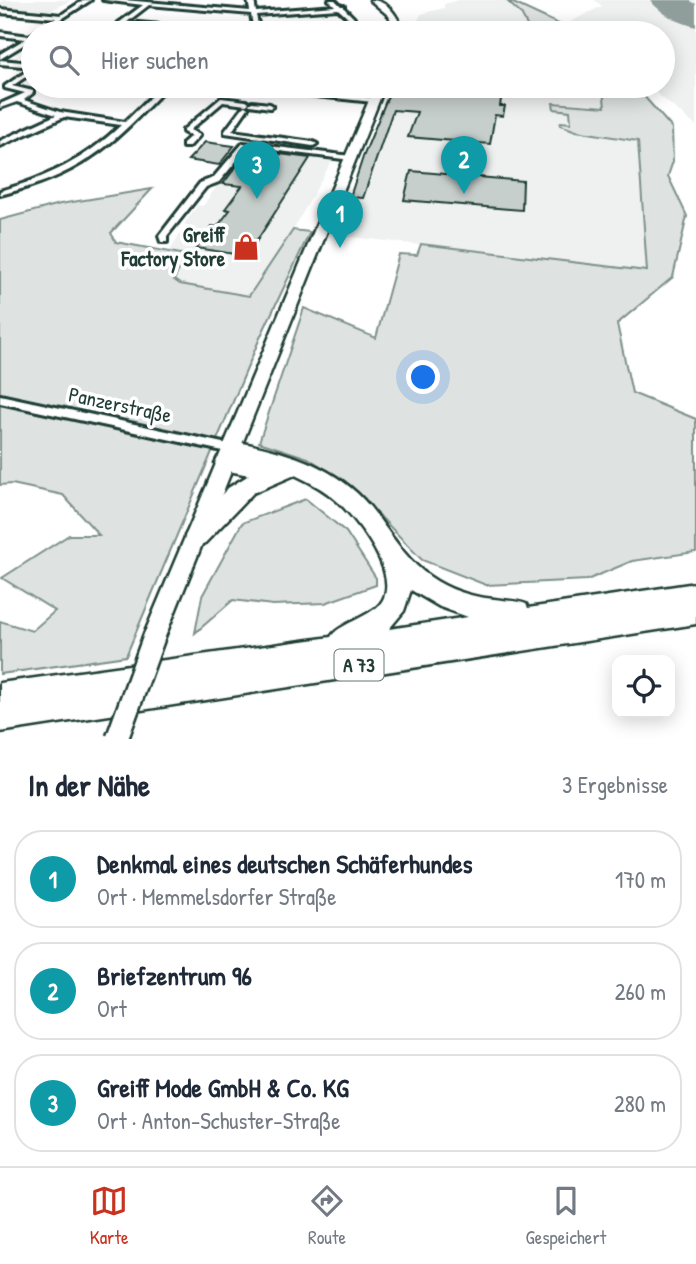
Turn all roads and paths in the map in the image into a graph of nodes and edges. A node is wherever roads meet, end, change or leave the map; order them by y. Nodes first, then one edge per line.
1 (88, 0) edge
2 (106, 0) edge
3 (251, 0) edge
4 (332, 0) edge
5 (374, 0) edge
6 (148, 4) junction
7 (298, 4) dead end
8 (342, 7) junction
9 (0, 11) edge
10 (254, 13) junction
11 (301, 14) junction
12 (62, 17) junction
13 (56, 21) edge
14 (125, 21) edge
15 (255, 21) edge
16 (353, 21) edge
17 (395, 21) edge
18 (0, 34) edge
19 (21, 35) edge
20 (21, 44) edge
21 (0, 59) edge
22 (21, 64) edge
23 (21, 76) edge
24 (21, 90) edge
25 (21, 98) edge
26 (153, 98) edge
27 (252, 98) edge
28 (355, 98) edge
29 (18, 100) junction
30 (373, 100) joint
31 (248, 104) junction
32 (0, 106) edge
33 (270, 106) dead end
34 (62, 115) junction
35 (126, 124) junction
36 (0, 144) edge
37 (313, 144) dead end
38 (186, 145) dead end
39 (351, 158) junction
40 (0, 193) edge
41 (164, 240) dead end
42 (0, 399) edge
43 (229, 456) junction
44 (286, 472) junction
45 (316, 475) junction
46 (197, 536) junction
47 (395, 560) junction
48 (696, 594) edge
49 (696, 613) edge
50 (556, 614) junction
51 (325, 650) junction
52 (0, 696) edge
53 (0, 718) edge
54 (117, 739) edge

1 - 12 street
2 - 6 street
3 - 10 street
4 - 8 street
5 - 17 main road
6 - 10 street
6 - 14 street
7 - 11 street
8 - 11 street
8 - 16 street
9 - 12 street
10 - 11 street
10 - 15 street
12 - 13 street
18 - 19 street
20 - 21 street
21 - 22 street
23 - 24 street
25 - 29 street
26 - 35 street
27 - 31 street
28 - 30 street
29 - 32 street
29 - 34 street
30 - 39 main road
31 - 33 street
31 - 37 street
31 - 38 street
34 - 35 street
34 - 36 street
35 - 40 street
39 - 41 street
39 - 43 main road
42 - 43 street, Panzerstraße
43 - 44 highway
43 - 45 highway
43 - 46 main road
44 - 45 highway
44 - 46 highway
45 - 47 highway
46 - 54 main road, bridge
47 - 50 highway
47 - 51 highway
48 - 50 highway, A 73
49 - 53 highway, A 73
50 - 51 highway, A 73
51 - 52 highway, A 73

